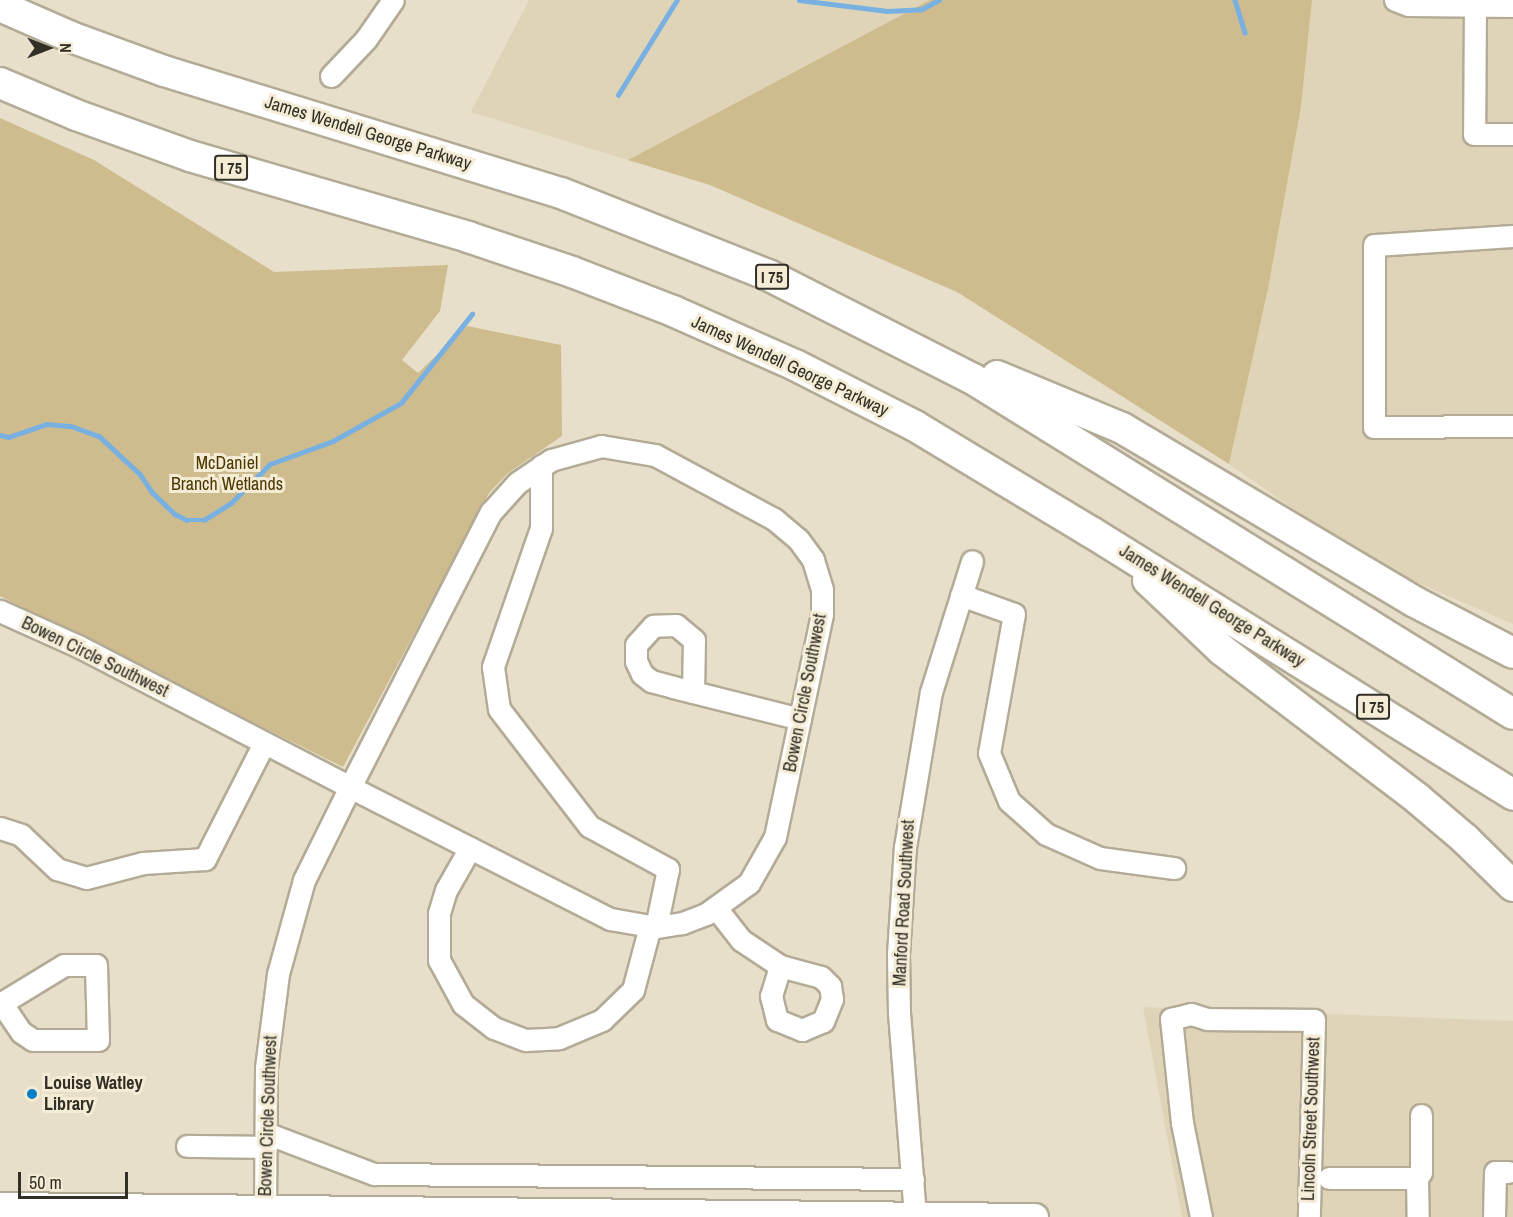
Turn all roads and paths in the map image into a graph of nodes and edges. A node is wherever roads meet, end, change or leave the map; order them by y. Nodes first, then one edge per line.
1 (393, 0) edge
2 (1395, 0) edge
3 (0, 6) edge
4 (1475, 6) junction
5 (1513, 6) edge
6 (332, 76) dead end
7 (0, 83) edge
8 (1513, 134) edge
9 (1513, 236) edge
10 (902, 339) junction
11 (1513, 426) edge
12 (541, 466) junction
13 (972, 561) dead end
14 (1142, 568) junction
15 (961, 595) junction
16 (0, 611) edge
17 (1513, 653) edge
18 (693, 692) dead end
19 (1513, 714) edge
20 (800, 719) junction
21 (264, 743) junction
22 (350, 787) junction
23 (1513, 795) edge
24 (0, 828) edge
25 (471, 848) junction
26 (1174, 868) dead end
27 (1513, 886) edge
28 (716, 908) junction
29 (653, 926) junction
30 (780, 966) dead end
31 (1, 1004) edge
32 (1421, 1115) dead end
33 (266, 1140) junction
34 (187, 1146) dead end
35 (1508, 1172) dead end
36 (1329, 1178) dead end
37 (1417, 1178) junction
38 (913, 1179) junction
39 (0, 1206) edge
40 (266, 1208) junction
41 (564, 1214) edge
42 (901, 1216) edge
43 (1035, 1217) edge
44 (1201, 1217) edge
45 (1309, 1217) edge
46 (1418, 1217) edge
47 (1494, 1217) edge

1 - 6 street
2 - 4 street
3 - 10 highway, James Wendell George Parkway / I 75
4 - 5 street
4 - 8 street
7 - 14 highway, James Wendell George Parkway / I 75
9 - 11 street
10 - 17 highway
10 - 19 highway, James Wendell George Parkway / I 75
12 - 20 street, Bowen Circle Southwest
12 - 22 street, Bowen Circle Southwest
12 - 29 street
13 - 15 street, Manford Road Southwest
14 - 23 highway, James Wendell George Parkway / I 75
14 - 27 highway
15 - 26 street
15 - 38 street, Manford Road Southwest
16 - 21 street, Bowen Circle Southwest
18 - 20 street
20 - 28 street, Bowen Circle Southwest
21 - 22 street, Bowen Circle Southwest
21 - 24 street
22 - 25 street, Bowen Circle Southwest
22 - 33 street, Bowen Circle Southwest
25 - 29 street, Bowen Circle Southwest
25 - 29 street
28 - 29 street, Bowen Circle Southwest
28 - 30 street
31 - 31 street
32 - 37 street
33 - 34 street
33 - 38 street
33 - 40 street, Bowen Circle Southwest
35 - 47 street
36 - 37 street
37 - 46 street
38 - 42 street, Manford Road Southwest
39 - 40 main road
40 - 41 main road
41 - 42 main road
42 - 43 main road
44 - 45 street, Lincoln Street Southwest

